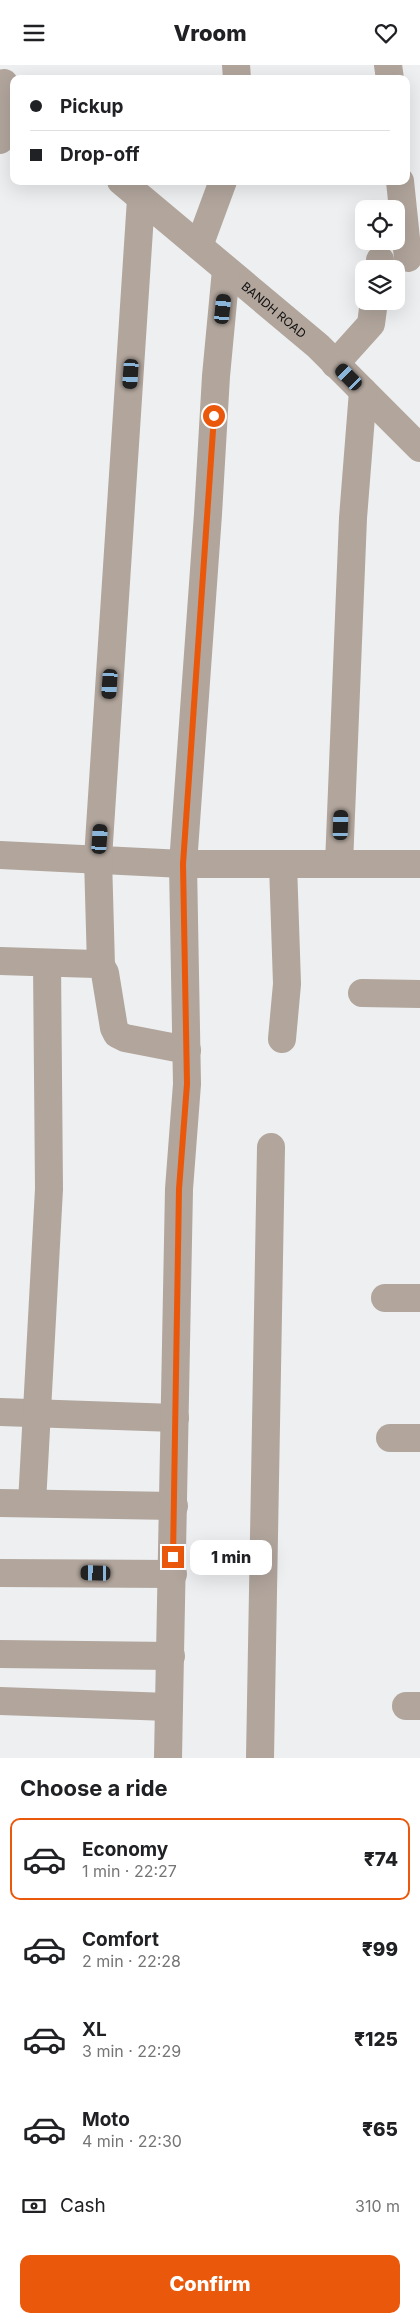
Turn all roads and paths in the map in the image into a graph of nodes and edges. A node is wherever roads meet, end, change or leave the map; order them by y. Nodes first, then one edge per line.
1 (6, 85) edge
2 (0, 140) edge
3 (125, 185) edge
4 (222, 185) edge
5 (400, 185) edge
6 (141, 199) junction
7 (199, 246) junction
8 (408, 258) dead end
9 (226, 270) junction
10 (372, 310) edge
11 (335, 364) junction
12 (363, 391) junction
13 (420, 448) edge
14 (0, 855) edge
15 (98, 858) junction
16 (183, 864) junction
17 (283, 864) junction
18 (339, 864) junction
19 (420, 864) edge
20 (0, 961) edge
21 (47, 963) junction
22 (101, 967) junction
23 (362, 993) dead end
24 (420, 994) edge
25 (282, 1039) dead end
26 (187, 1050) junction
27 (271, 1147) dead end
28 (385, 1298) dead end
29 (420, 1298) edge
30 (0, 1412) edge
31 (36, 1413) junction
32 (175, 1419) junction
33 (390, 1438) dead end
34 (420, 1438) edge
35 (0, 1503) edge
36 (32, 1503) junction
37 (174, 1506) junction
38 (0, 1573) edge
39 (172, 1574) junction
40 (0, 1654) edge
41 (171, 1656) junction
42 (0, 1701) edge
43 (169, 1707) junction
44 (168, 1758) edge
45 (260, 1758) edge

1 - 2 street
3 - 6 street, BANDH ROAD
4 - 7 street
5 - 8 street
6 - 7 street, BANDH ROAD
6 - 15 street
7 - 9 street, BANDH ROAD
9 - 11 street, BANDH ROAD
9 - 16 street
10 - 11 street
11 - 12 street, BANDH ROAD
12 - 13 street, BANDH ROAD
12 - 18 street
14 - 15 street
15 - 16 street
15 - 22 street
16 - 17 street
16 - 26 street
17 - 18 street
17 - 25 street
18 - 19 street
20 - 21 street
21 - 22 street
21 - 31 street
22 - 26 street
23 - 24 street
26 - 32 street
27 - 45 street
28 - 29 street
30 - 31 street
31 - 32 street
31 - 36 street
32 - 37 street
33 - 34 street
35 - 36 street
36 - 37 street
37 - 39 street
38 - 39 street
39 - 41 street
40 - 41 street
41 - 43 street
42 - 43 street
43 - 44 street

